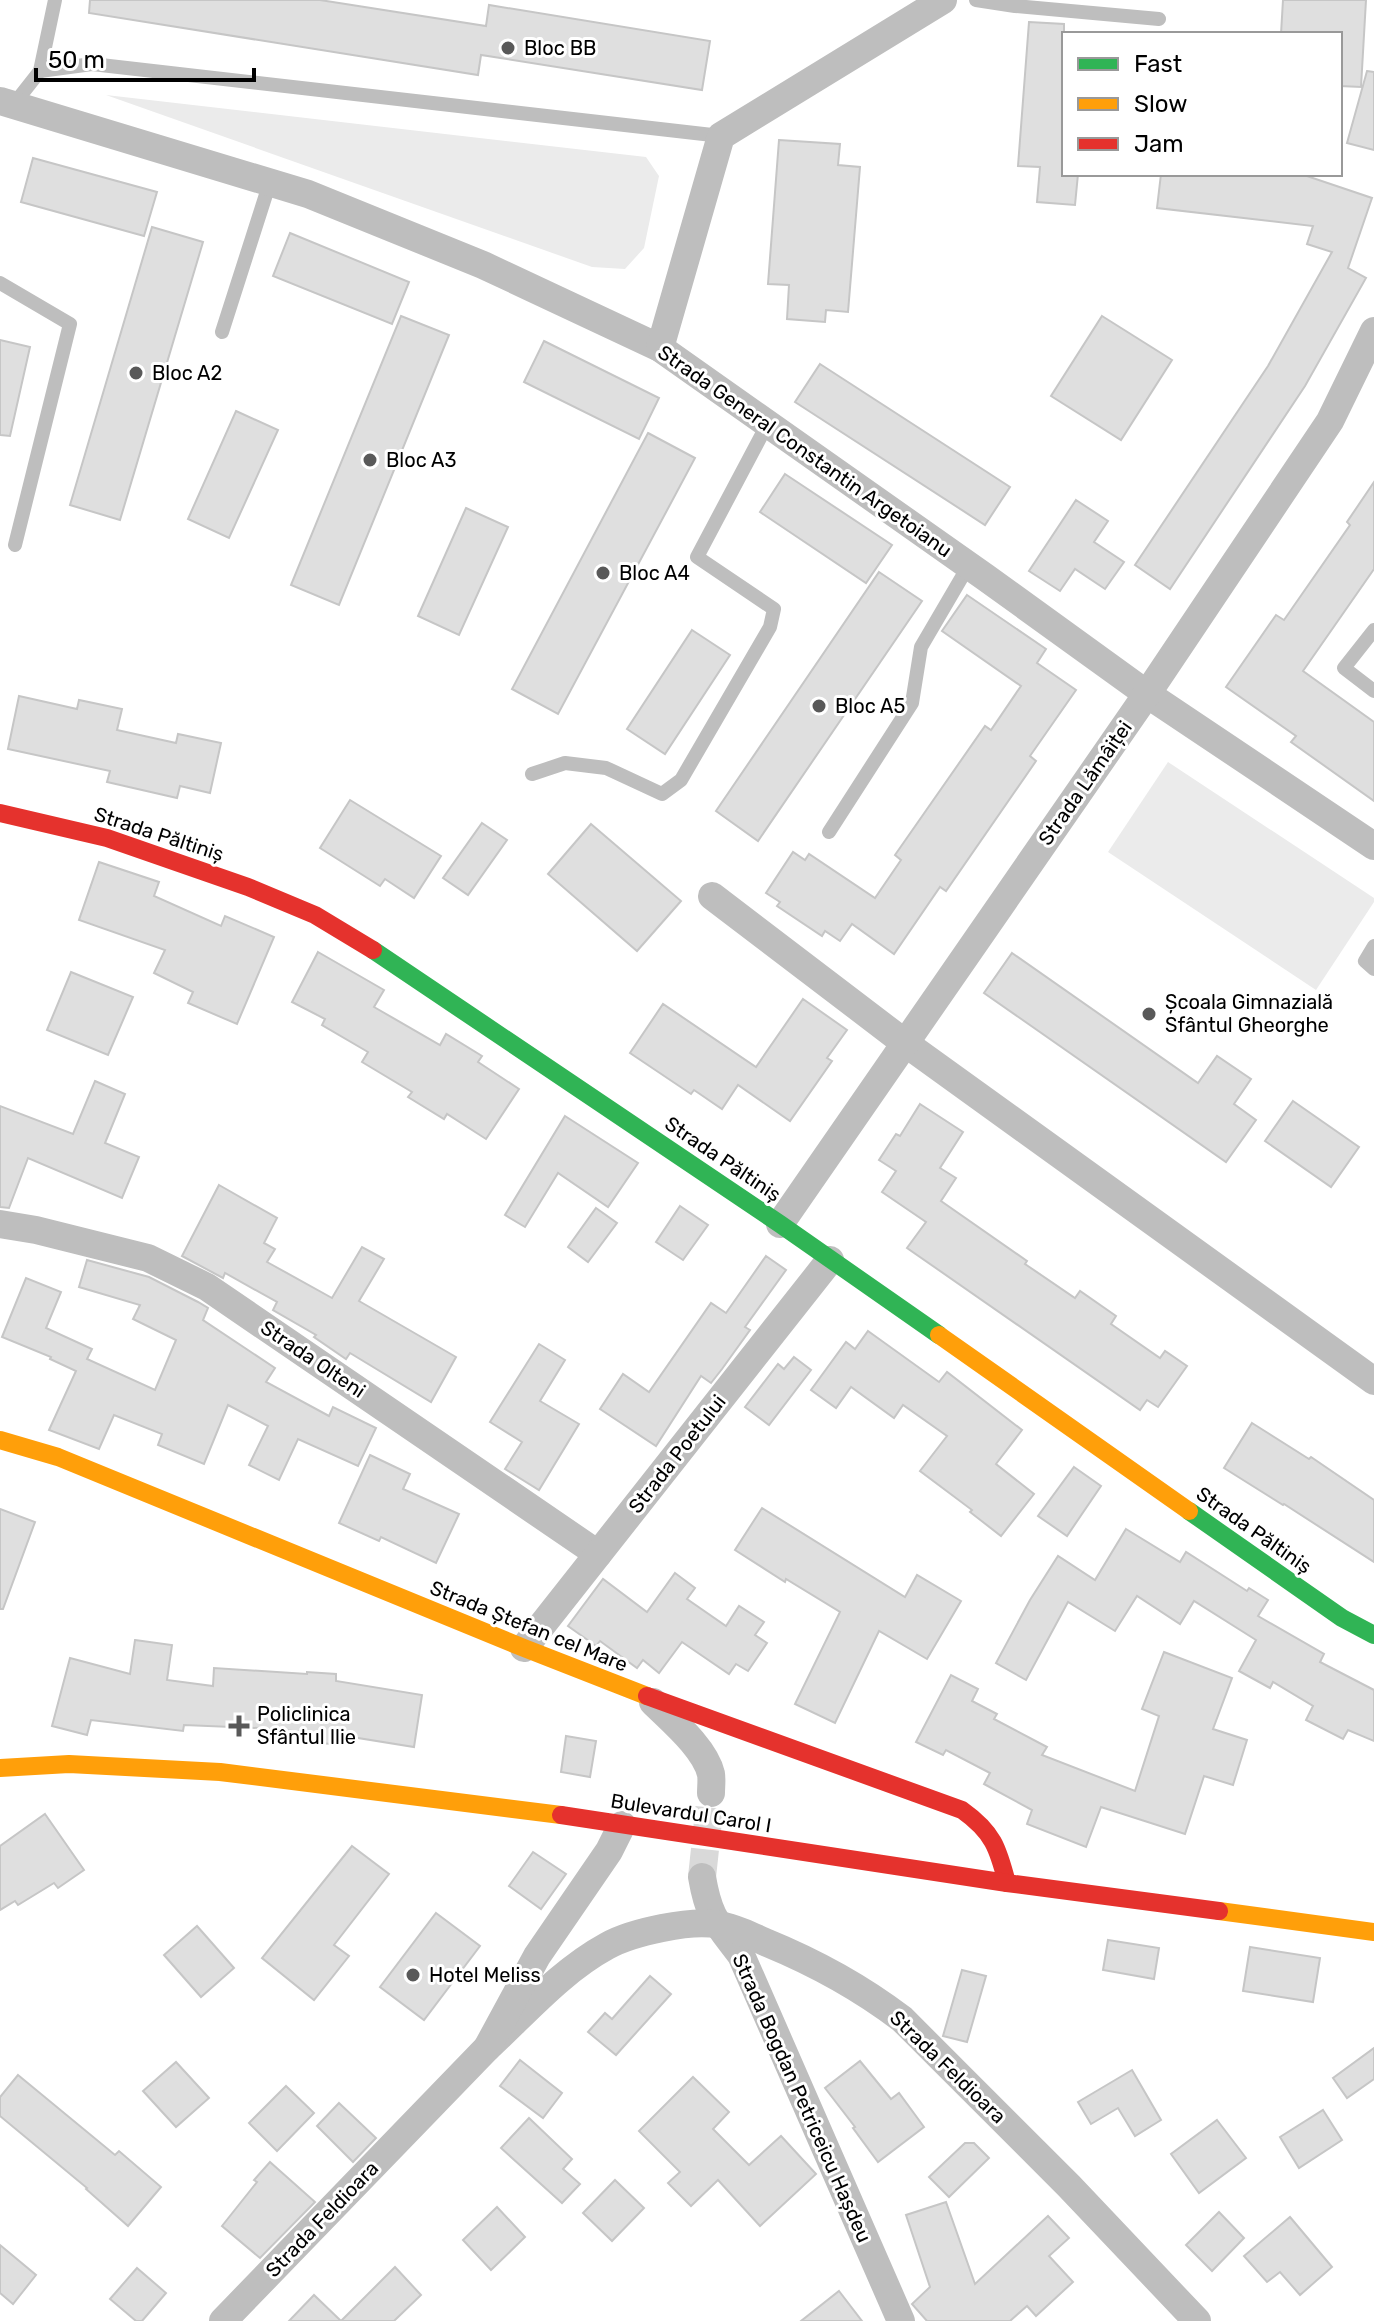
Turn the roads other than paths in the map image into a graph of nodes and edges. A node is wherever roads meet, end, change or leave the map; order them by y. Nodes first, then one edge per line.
1 (55, 0) edge
2 (943, 0) edge
3 (976, 0) edge
4 (1159, 19) dead end
5 (40, 71) junction
6 (7, 102) edge
7 (721, 136) junction
8 (270, 182) junction
9 (0, 283) edge
10 (1374, 331) edge
11 (222, 332) dead end
12 (660, 348) junction
13 (1366, 368) edge
14 (768, 423) junction
15 (15, 545) dead end
16 (969, 565) junction
17 (1374, 630) edge
18 (1374, 691) edge
19 (1147, 694) junction
20 (532, 774) dead end
21 (0, 813) edge
22 (829, 832) dead end
23 (1374, 846) edge
24 (712, 896) dead end
25 (1374, 946) edge
26 (1374, 969) edge
27 (905, 1043) junction
28 (0, 1224) edge
29 (780, 1224) junction
30 (830, 1260) junction
31 (1374, 1381) edge
32 (0, 1440) edge
33 (598, 1554) junction
34 (1374, 1635) edge
35 (524, 1648) junction
36 (647, 1696) junction
37 (0, 1768) edge
38 (711, 1793) tunnel mouth
39 (622, 1825) junction
40 (702, 1877) tunnel mouth
41 (1007, 1883) junction
42 (716, 1924) junction
43 (1374, 1932) edge
44 (487, 2048) junction
45 (223, 2321) edge
46 (901, 2321) edge
47 (1197, 2321) edge

1 - 5 lane
2 - 7 street
3 - 4 lane
5 - 6 lane
5 - 7 lane
6 - 8 street, Strada General Constantin Argetoianu
7 - 12 street
8 - 11 lane
8 - 12 street, Strada General Constantin Argetoianu
9 - 15 lane
10 - 13 street, Strada Lămâiței
12 - 14 street, Strada General Constantin Argetoianu
13 - 19 street, Strada Lămâiței
14 - 16 street, Strada General Constantin Argetoianu
14 - 20 lane
16 - 19 street, Strada General Constantin Argetoianu
16 - 22 lane
17 - 18 lane
19 - 23 street, Strada General Constantin Argetoianu
19 - 27 street, Strada Lămâiței
21 - 29 street, Strada Păltiniș
24 - 27 street
25 - 26 lane
27 - 29 street, Strada Lămâiței
27 - 31 street
28 - 33 street, Strada Olteni
29 - 30 street, Strada Păltiniș
30 - 33 street, Strada Poetului
30 - 34 street, Strada Păltiniș
32 - 35 street, Strada Ștefan cel Mare
33 - 35 street, Strada Poetului
35 - 36 street, Strada Ștefan cel Mare
36 - 38 street
36 - 41 street, Strada Ștefan cel Mare
37 - 39 street, Bulevardul Carol I
39 - 41 street, Bulevardul Carol I
39 - 44 street, Strada Feldioara
40 - 42 street, Strada Bogdan Petriceicu Hașdeu
41 - 43 street, Bulevardul Carol I
42 - 44 street, Strada Feldioara
42 - 46 street, Strada Bogdan Petriceicu Hașdeu
42 - 47 street, Strada Feldioara
44 - 45 street, Strada Feldioara

